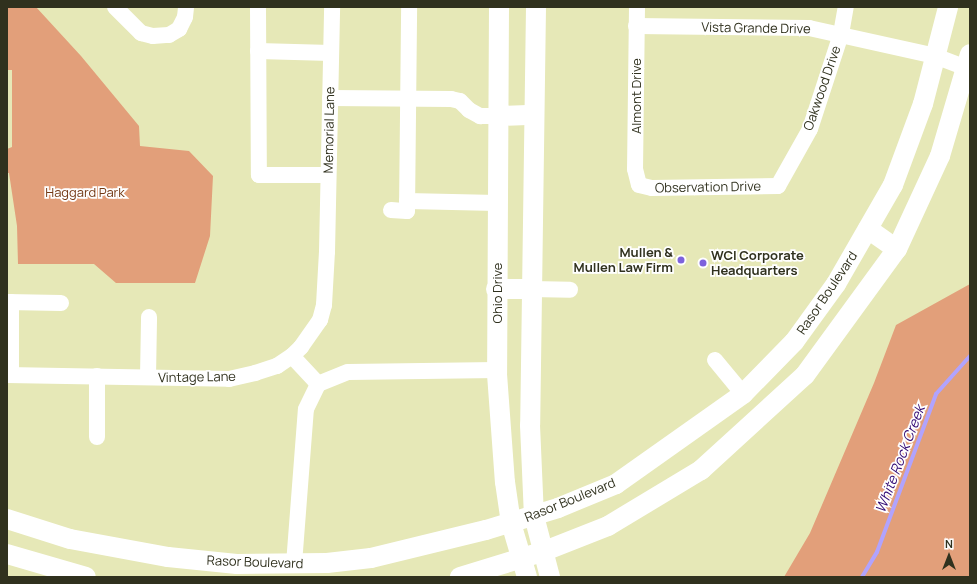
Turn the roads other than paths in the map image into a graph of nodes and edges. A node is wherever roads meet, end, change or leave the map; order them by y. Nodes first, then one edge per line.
1 (115, 7) edge
2 (186, 7) edge
3 (258, 7) edge
4 (332, 7) edge
5 (409, 7) edge
6 (499, 7) edge
7 (536, 7) edge
8 (637, 7) edge
9 (846, 7) edge
10 (948, 7) edge
11 (636, 26) junction
12 (841, 34) junction
13 (258, 52) junction
14 (331, 53) junction
15 (935, 56) junction
16 (968, 60) edge
17 (330, 98) junction
18 (408, 99) junction
19 (534, 115) junction
20 (498, 116) junction
21 (328, 175) junction
22 (638, 185) joint
23 (778, 186) joint
24 (407, 201) junction
25 (497, 203) junction
26 (391, 210) dead end
27 (868, 229) junction
28 (896, 249) junction
29 (328, 252) joint
30 (496, 289) junction
31 (531, 289) junction
32 (570, 290) dead end
33 (9, 302) edge
34 (61, 303) dead end
35 (149, 317) dead end
36 (292, 356) junction
37 (714, 360) dead end
38 (497, 370) junction
39 (9, 375) edge
40 (97, 376) junction
41 (148, 377) junction
42 (318, 384) junction
43 (743, 394) junction
44 (761, 415) junction
45 (97, 437) dead end
46 (534, 516) junction
47 (7, 519) edge
48 (511, 523) junction
49 (542, 552) junction
50 (7, 554) edge
51 (524, 568) edge
52 (294, 571) edge
53 (86, 577) edge
54 (460, 577) edge
55 (550, 577) edge

1 - 2 street
3 - 13 street
4 - 14 street, Memorial Lane
5 - 18 street
6 - 20 main road, Ohio Drive
7 - 19 main road
8 - 11 street, Almont Drive
9 - 12 street, Oakwood Drive
10 - 15 main road, Rasor Boulevard
11 - 12 street, Vista Grande Drive
11 - 22 street, Almont Drive
12 - 15 street, Vista Grande Drive
12 - 23 street, Oakwood Drive
13 - 14 street
13 - 21 street
14 - 17 street, Memorial Lane
15 - 16 street, Vista Grande Drive
15 - 27 main road, Rasor Boulevard
16 - 28 main road
17 - 18 street
17 - 21 street, Memorial Lane
18 - 20 street
18 - 24 street
19 - 20 main road
19 - 31 main road
20 - 25 main road, Ohio Drive
21 - 29 street, Memorial Lane
22 - 23 street, Observation Drive
24 - 25 street
24 - 26 street
25 - 30 main road, Ohio Drive
27 - 28 main road
27 - 43 main road, Rasor Boulevard
28 - 44 main road
29 - 36 street, Vintage Lane
30 - 31 main road
30 - 38 main road, Ohio Drive
31 - 32 street
31 - 46 main road
33 - 34 street
33 - 39 street
35 - 41 street
36 - 41 street, Vintage Lane
36 - 42 street
37 - 43 street
38 - 42 street
38 - 48 main road, Ohio Drive
39 - 40 street, Vintage Lane
40 - 41 street, Vintage Lane
40 - 45 street
42 - 52 street
43 - 44 main road
43 - 46 main road, Rasor Boulevard
44 - 49 main road
46 - 48 main road, Rasor Boulevard
46 - 49 main road
47 - 52 main road, Rasor Boulevard
48 - 51 main road, Ohio Drive
48 - 52 main road, Rasor Boulevard
49 - 51 main road
49 - 55 main road
50 - 53 main road
51 - 54 main road

